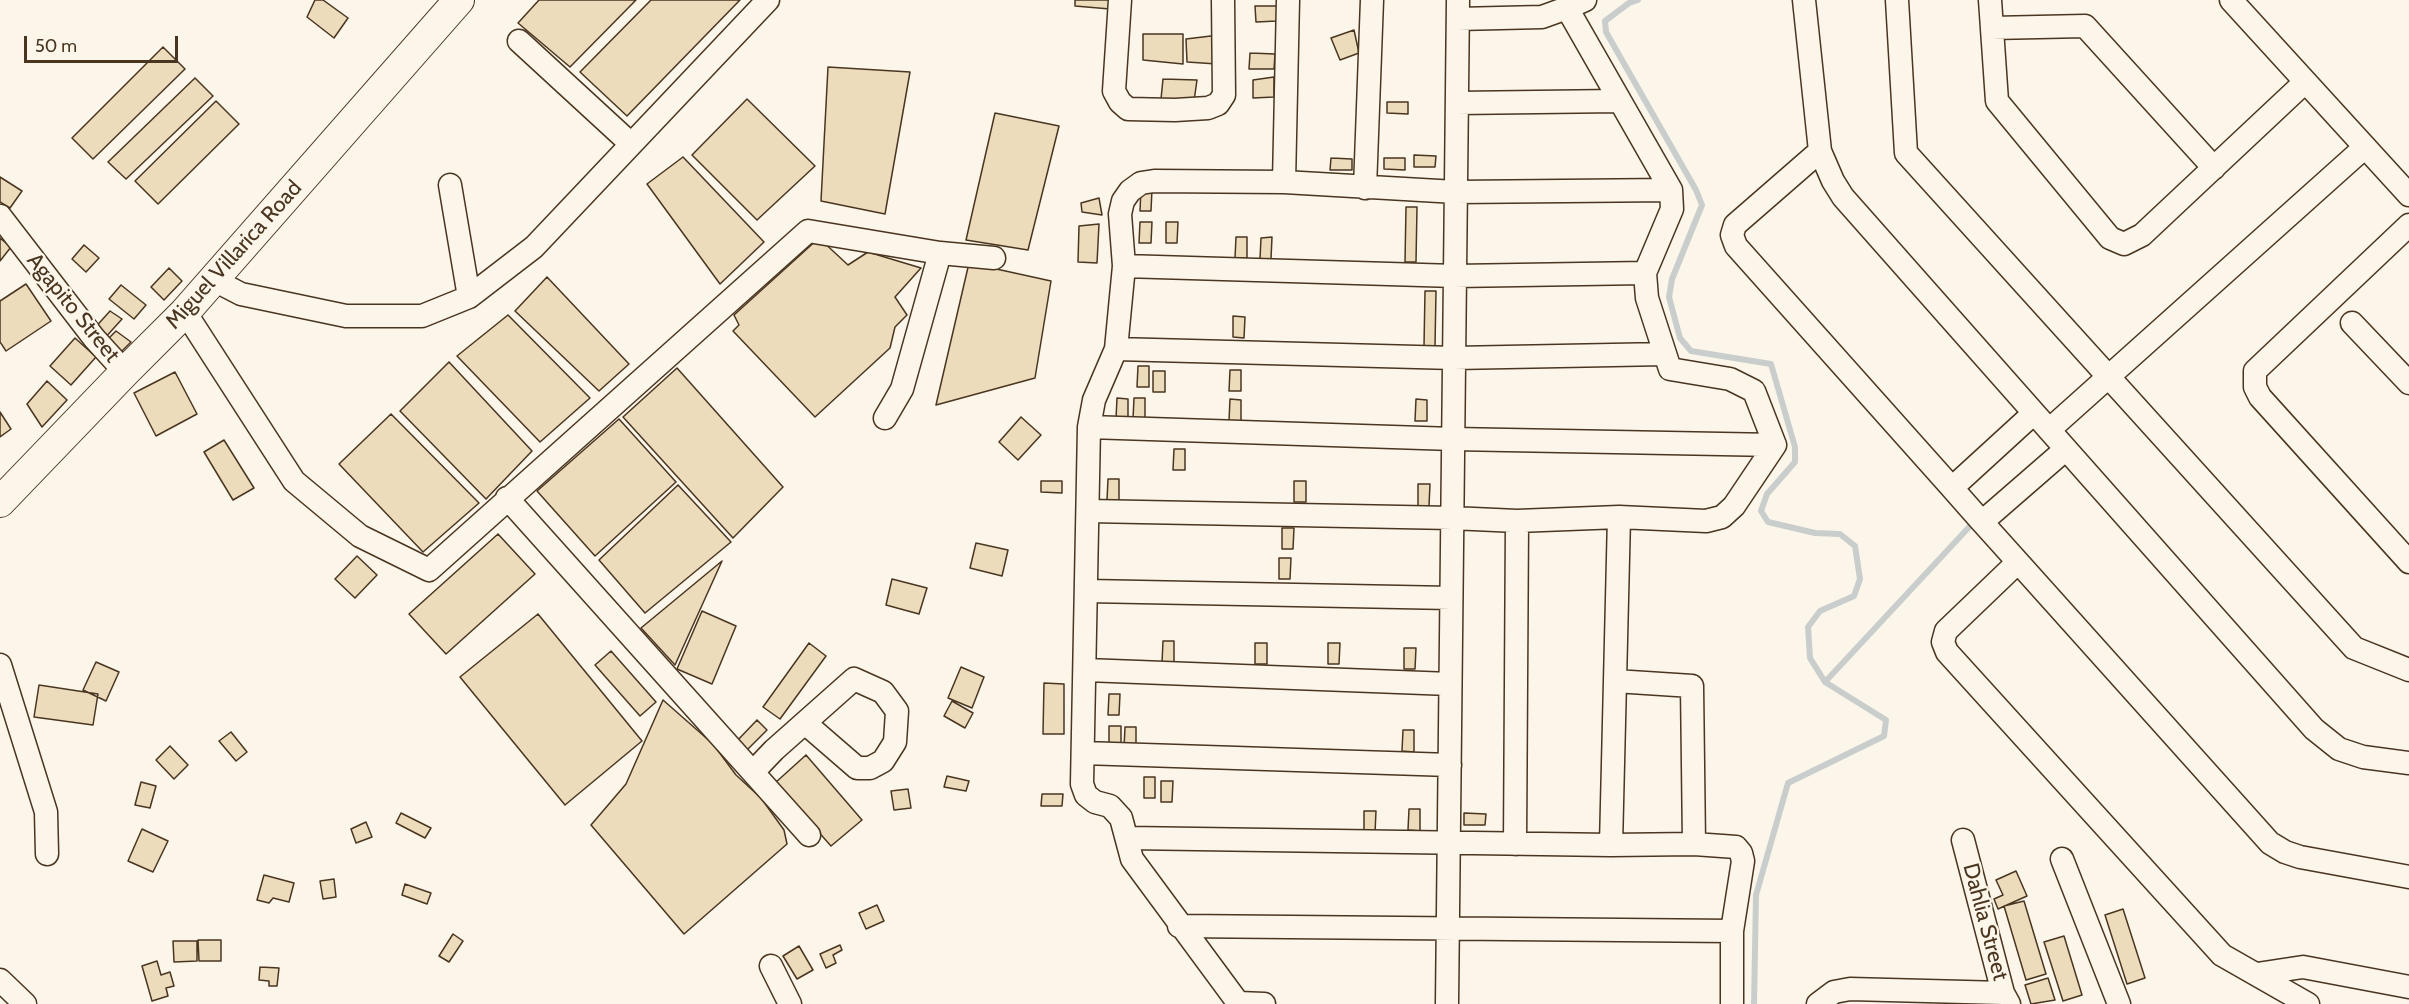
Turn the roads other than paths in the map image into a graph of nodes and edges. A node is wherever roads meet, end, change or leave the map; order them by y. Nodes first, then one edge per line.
1 (768, 0) edge
2 (1120, 0) edge
3 (1223, 0) edge
4 (1288, 0) edge
5 (1372, 0) edge
6 (1804, 0) edge
7 (1897, 0) edge
8 (1990, 0) edge
9 (2231, 0) edge
10 (446, 4) edge
11 (1576, 4) edge
12 (1542, 8) edge
13 (1458, 9) edge
14 (1992, 28) junction
15 (519, 41) dead end
16 (2305, 82) junction
17 (1618, 101) junction
18 (1457, 103) junction
19 (631, 144) junction
20 (2365, 147) junction
21 (1820, 151) junction
22 (2214, 168) junction
23 (1284, 182) junction
24 (450, 185) dead end
25 (1365, 188) junction
26 (1671, 190) junction
27 (1456, 192) junction
28 (2409, 195) edge
29 (0, 216) edge
30 (2409, 225) edge
31 (940, 253) junction
32 (994, 258) dead end
33 (1124, 266) junction
34 (1646, 273) junction
35 (1455, 276) junction
36 (214, 280) junction
37 (469, 297) junction
38 (185, 312) junction
39 (2352, 323) dead end
40 (1116, 348) junction
41 (1665, 354) junction
42 (1454, 358) junction
43 (125, 372) junction
44 (2109, 376) junction
45 (2409, 383) edge
46 (885, 418) dead end
47 (2042, 422) junction
48 (1089, 428) junction
49 (1453, 439) junction
50 (1774, 444) junction
51 (2066, 449) junction
52 (1952, 488) junction
53 (507, 498) junction
54 (0, 502) edge
55 (1089, 511) junction
56 (1619, 517) junction
57 (1452, 518) junction
58 (1517, 521) junction
59 (1982, 522) junction
60 (2018, 562) junction
61 (2409, 562) edge
62 (1088, 591) junction
63 (1451, 598) junction
64 (0, 665) edge
65 (1086, 670) junction
66 (2409, 670) edge
67 (1615, 681) junction
68 (1450, 684) junction
69 (805, 723) dead end
70 (1083, 753) junction
71 (2409, 763) edge
72 (1450, 765) junction
73 (753, 772) junction
74 (809, 835) dead end
75 (1128, 838) junction
76 (1963, 840) dead end
77 (1449, 843) junction
78 (1515, 844) junction
79 (1695, 844) junction
80 (1611, 845) junction
81 (47, 854) dead end
82 (2062, 859) dead end
83 (2409, 877) edge
84 (1179, 926) junction
85 (1448, 929) junction
86 (1732, 931) junction
87 (771, 966) dead end
88 (2257, 974) junction
89 (0, 980) edge
90 (2409, 987) edge
91 (1920, 998) edge
92 (2006, 998) edge
93 (25, 1004) edge
94 (790, 1004) edge
95 (1239, 1004) edge
96 (1264, 1004) edge
97 (1447, 1004) edge
98 (1732, 1004) edge
99 (1818, 1004) edge
100 (2119, 1004) edge
101 (2308, 1004) edge

1 - 19 street
2 - 3 street
4 - 23 street
5 - 25 street
6 - 21 street
7 - 44 street
8 - 14 street
9 - 16 street
10 - 36 main road, Miguel Villarica Road
11 - 12 street
11 - 17 street
12 - 13 street
13 - 18 street
14 - 22 street
14 - 22 street
15 - 19 street
16 - 20 street
16 - 22 street
17 - 18 street
17 - 26 street
18 - 27 street
19 - 37 street
20 - 28 street
20 - 44 street
21 - 47 street
21 - 52 street
23 - 25 street
23 - 33 street
24 - 37 street
25 - 27 street
26 - 27 street
26 - 34 street
27 - 35 street
29 - 43 street, Agapito Street
30 - 61 street
31 - 32 street
31 - 46 street
31 - 53 street
33 - 35 street
33 - 40 street
34 - 35 street
34 - 41 street
35 - 42 street
36 - 37 street
36 - 38 main road, Miguel Villarica Road
38 - 43 main road, Miguel Villarica Road
38 - 53 street
39 - 45 street
40 - 42 street
40 - 48 street
41 - 42 street
41 - 50 street
42 - 49 street
43 - 54 main road, Miguel Villarica Road
44 - 47 street
44 - 66 street
47 - 51 street
47 - 52 street
48 - 49 street
48 - 55 street
49 - 50 street
49 - 57 street
50 - 56 street
51 - 59 street
51 - 71 street
52 - 59 street
53 - 73 street
55 - 57 street
55 - 62 street
56 - 58 street
56 - 67 street
57 - 58 street
57 - 63 street
58 - 78 street
59 - 60 street
60 - 83 street
60 - 88 street
62 - 63 street
62 - 65 street
63 - 68 street
64 - 81 street
65 - 68 street
65 - 70 street
67 - 79 street
67 - 80 street
68 - 72 street
69 - 73 street
70 - 72 street
70 - 75 street
72 - 77 street
73 - 74 street
75 - 77 street
75 - 84 street
76 - 92 street, Dahlia Street
77 - 78 street
77 - 85 street
78 - 80 street
79 - 80 street
79 - 86 street
82 - 100 street
84 - 85 street
84 - 95 street
85 - 86 street
85 - 97 street
86 - 98 street
87 - 94 street
88 - 90 street
88 - 101 street
89 - 93 street
91 - 92 street
91 - 99 street
95 - 96 street

